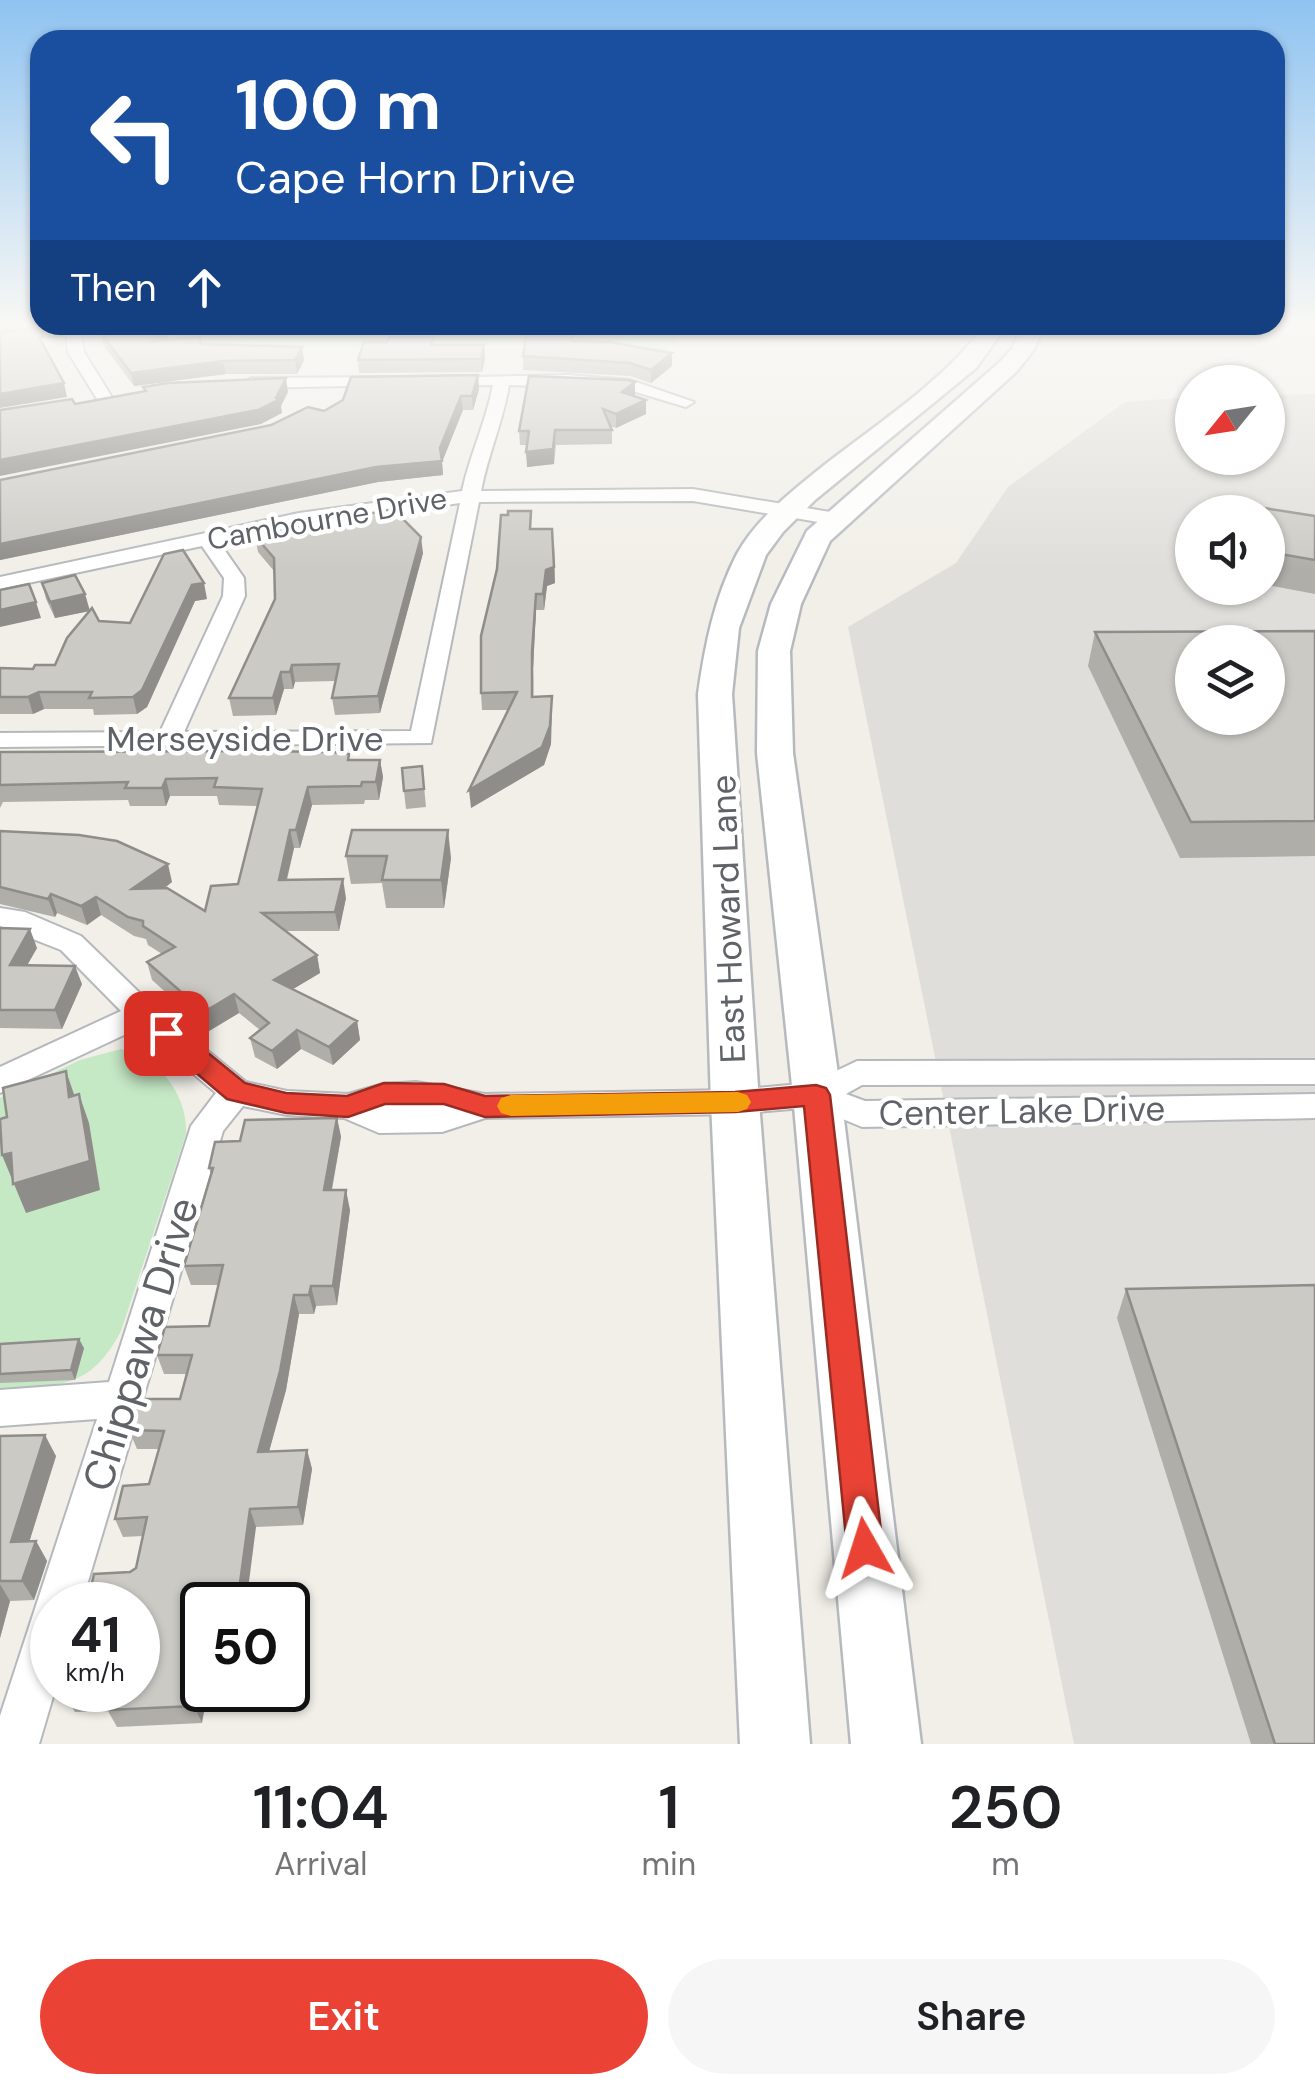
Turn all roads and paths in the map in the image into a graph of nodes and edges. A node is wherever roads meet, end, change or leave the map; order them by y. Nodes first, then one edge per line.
1 (497, 407) edge
2 (914, 407) edge
3 (962, 407) edge
4 (472, 496) junction
5 (786, 512) junction
6 (836, 519) junction
7 (207, 539) junction
8 (0, 583) edge
9 (0, 740) edge
10 (168, 741) junction
11 (0, 917) edge
12 (142, 1014) junction
13 (1315, 1072) edge
14 (0, 1080) edge
15 (236, 1092) junction
16 (816, 1095) junction
17 (735, 1102) junction
18 (1315, 1106) edge
19 (122, 1400) junction
20 (0, 1408) edge
21 (65, 1582) edge
22 (30, 1695) edge
23 (15, 1744) edge
24 (775, 1744) edge
25 (886, 1744) edge

1 - 4 street, Merseyside Drive
2 - 5 main road, East Howard Lane
3 - 6 main road, East Howard Lane
4 - 5 street, Cambourne Drive
4 - 7 street, Cambourne Drive
4 - 10 street, Merseyside Drive
5 - 6 street, Cambourne Drive
5 - 17 main road, East Howard Lane
6 - 16 main road, East Howard Lane
7 - 8 street, Cambourne Drive
7 - 10 street
9 - 10 street, Merseyside Drive
11 - 12 street
12 - 14 street
12 - 15 street
13 - 16 street, Center Lake Drive
15 - 17 street
15 - 19 street, Chippawa Drive
16 - 17 street
16 - 18 street, Center Lake Drive
16 - 25 main road, East Howard Lane
17 - 24 main road, East Howard Lane
19 - 20 street
19 - 21 street, Chippawa Drive
22 - 23 street

